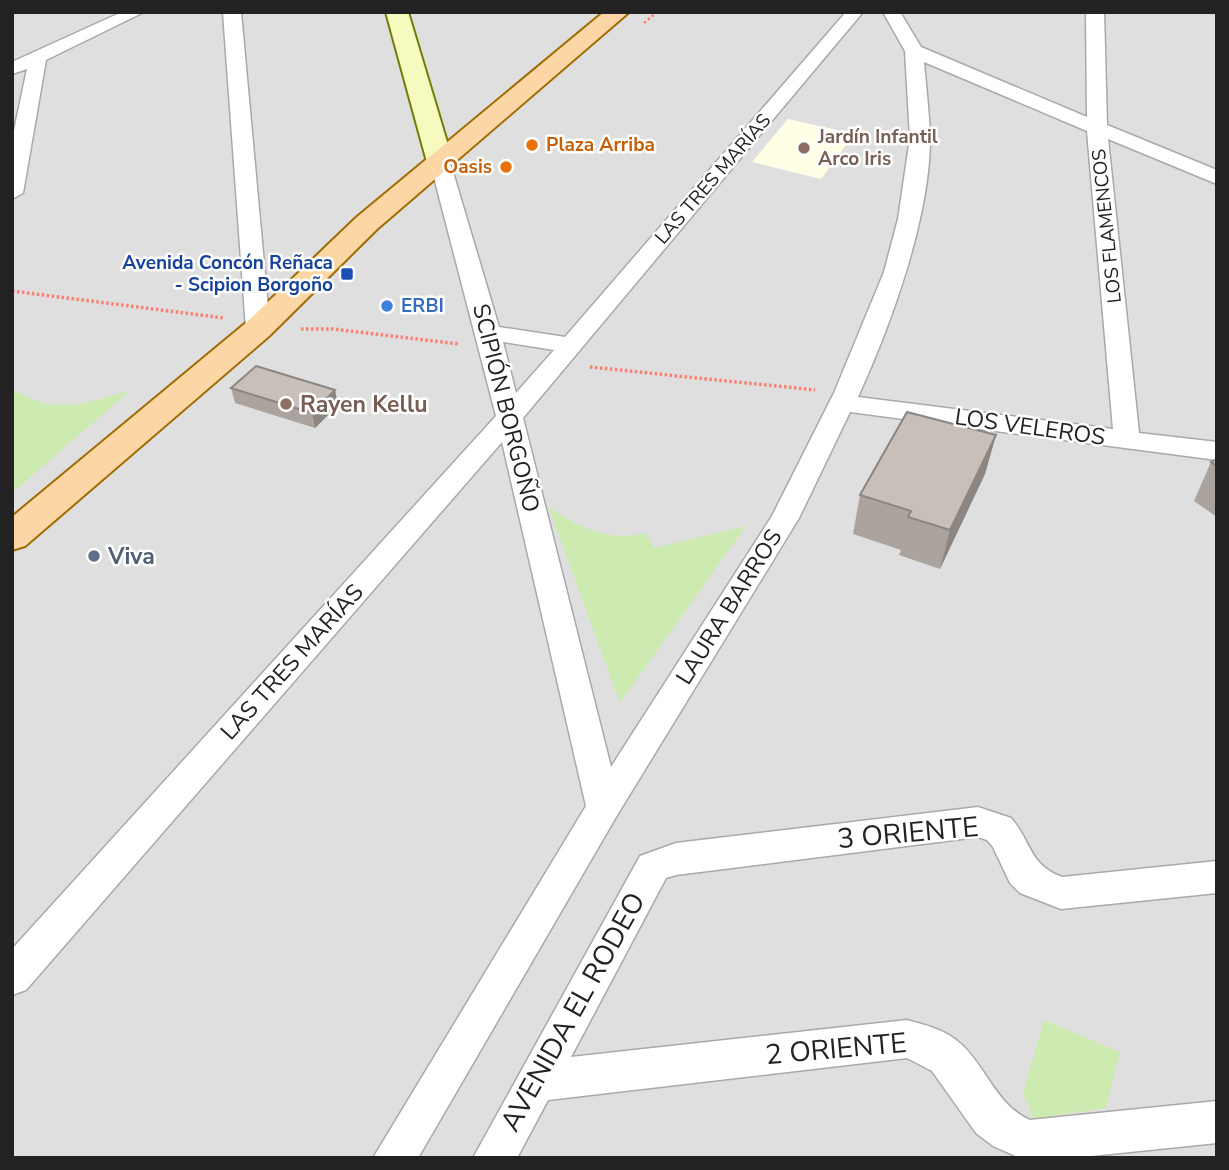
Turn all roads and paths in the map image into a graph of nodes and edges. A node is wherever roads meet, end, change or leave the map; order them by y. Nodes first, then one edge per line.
1 (232, 12) edge
2 (397, 12) edge
3 (618, 12) edge
4 (646, 12) edge
5 (855, 12) edge
6 (891, 12) edge
7 (1095, 12) edge
8 (133, 13) edge
9 (914, 51) junction
10 (38, 57) junction
11 (12, 69) edge
12 (1097, 128) junction
13 (443, 173) junction
14 (1217, 178) edge
15 (12, 193) edge
16 (258, 329) junction
17 (489, 333) junction
18 (563, 354) junction
19 (845, 398) junction
20 (509, 418) junction
21 (1127, 440) junction
22 (1217, 451) edge
23 (12, 537) edge
24 (604, 807) junction
25 (653, 867) joint
26 (1217, 877) edge
27 (12, 977) edge
28 (536, 1081) junction
29 (1217, 1122) edge
30 (394, 1158) edge
31 (494, 1158) edge

1 - 16 street
2 - 13 street, SCIPIÓN BORGOÑO
3 - 13 main road
4 - 13 main road
5 - 18 street, LAS TRES MARÍAS
6 - 9 street, LAURA BARROS
7 - 12 street, LOS FLAMENCOS
8 - 10 street
9 - 12 street
9 - 19 street, LAURA BARROS
10 - 11 street
10 - 15 street
12 - 14 street
12 - 21 street, LOS FLAMENCOS
13 - 16 main road
13 - 17 street, SCIPIÓN BORGOÑO
16 - 23 main road
17 - 18 street
17 - 20 street, SCIPIÓN BORGOÑO
18 - 19 path
18 - 20 street, LAS TRES MARÍAS
19 - 21 street, LOS VELEROS
19 - 24 street, LAURA BARROS
20 - 24 street, SCIPIÓN BORGOÑO
20 - 27 street, LAS TRES MARÍAS
21 - 22 street, LOS VELEROS
24 - 30 street, LAURA BARROS
25 - 26 street, 3 ORIENTE
25 - 28 street, AVENIDA EL RODEO
28 - 29 street, 2 ORIENTE
28 - 31 street, AVENIDA EL RODEO

